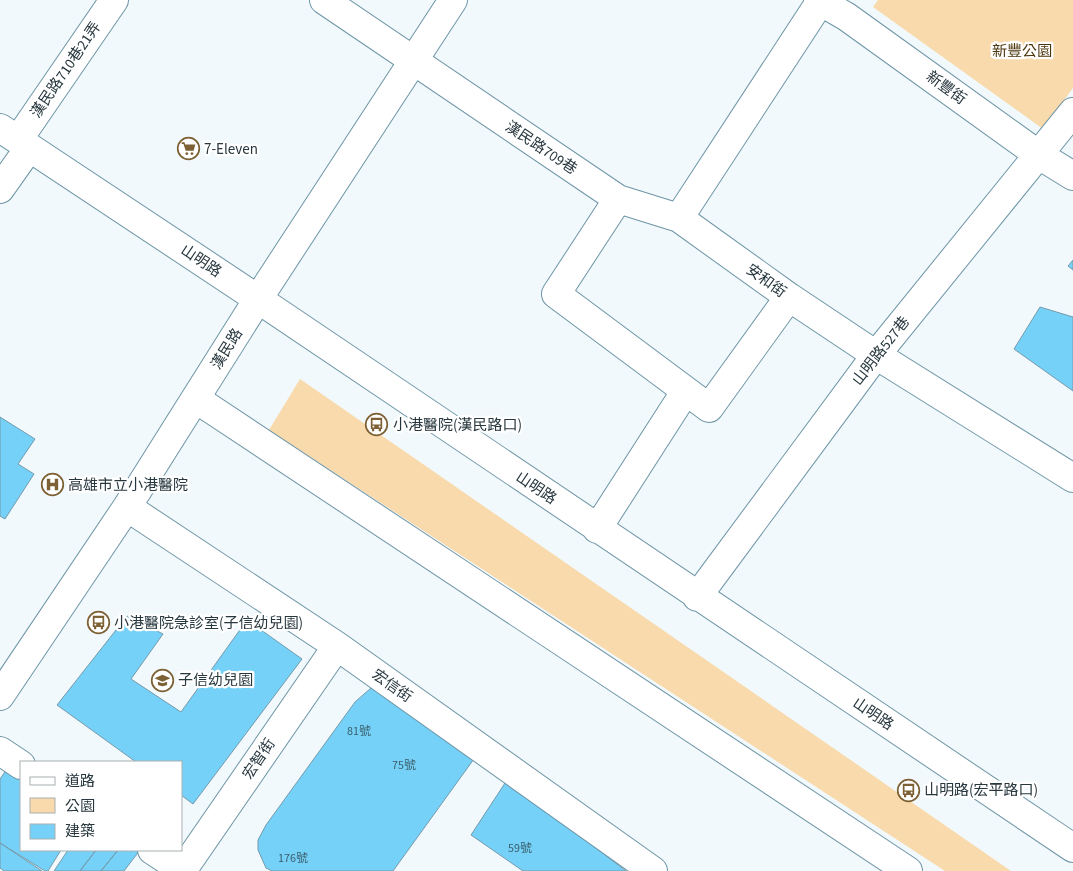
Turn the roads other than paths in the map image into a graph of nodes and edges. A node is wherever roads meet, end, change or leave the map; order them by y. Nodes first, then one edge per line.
1 (114, 0) edge
2 (324, 0) edge
3 (452, 0) edge
4 (819, 1) edge
5 (853, 9) edge
6 (412, 60) junction
7 (1073, 112) edge
8 (16, 139) edge
9 (1039, 155) junction
10 (1073, 176) edge
11 (0, 189) edge
12 (618, 199) junction
13 (679, 218) junction
14 (789, 297) junction
15 (258, 299) junction
16 (876, 355) junction
17 (685, 392) junction
18 (196, 399) junction
19 (1073, 478) edge
20 (127, 507) junction
21 (597, 529) junction
22 (697, 597) junction
23 (336, 646) junction
24 (0, 696) edge
25 (0, 752) edge
26 (20, 764) edge
27 (1073, 848) edge
28 (153, 851) edge
29 (183, 871) edge
30 (653, 871) edge
31 (908, 871) edge

1 - 8 street, 漢民路710巷21弄
2 - 6 street, 漢民路709巷
3 - 6 street, 漢民路
4 - 5 street, 新豐街
4 - 13 street
5 - 9 street, 新豐街
6 - 12 street, 漢民路709巷
6 - 15 street, 漢民路
7 - 9 street, 山明路527巷
8 - 11 street, 漢民路710巷21弄
8 - 15 street, 山明路
9 - 10 street, 新豐街
9 - 16 street, 山明路527巷
12 - 13 street, 漢民路709巷
12 - 17 street
13 - 14 street, 安和街
14 - 16 street, 安和街
14 - 17 street
15 - 18 street, 漢民路
15 - 21 street, 山明路
16 - 19 street, 安和街
16 - 22 street, 山明路527巷
17 - 21 street
18 - 20 street, 漢民路
18 - 31 street
20 - 23 street, 宏信街
20 - 24 street, 漢民路
21 - 22 street, 山明路
22 - 27 street, 山明路
23 - 29 street, 宏智街
23 - 30 street, 宏信街
25 - 26 street
28 - 29 street

